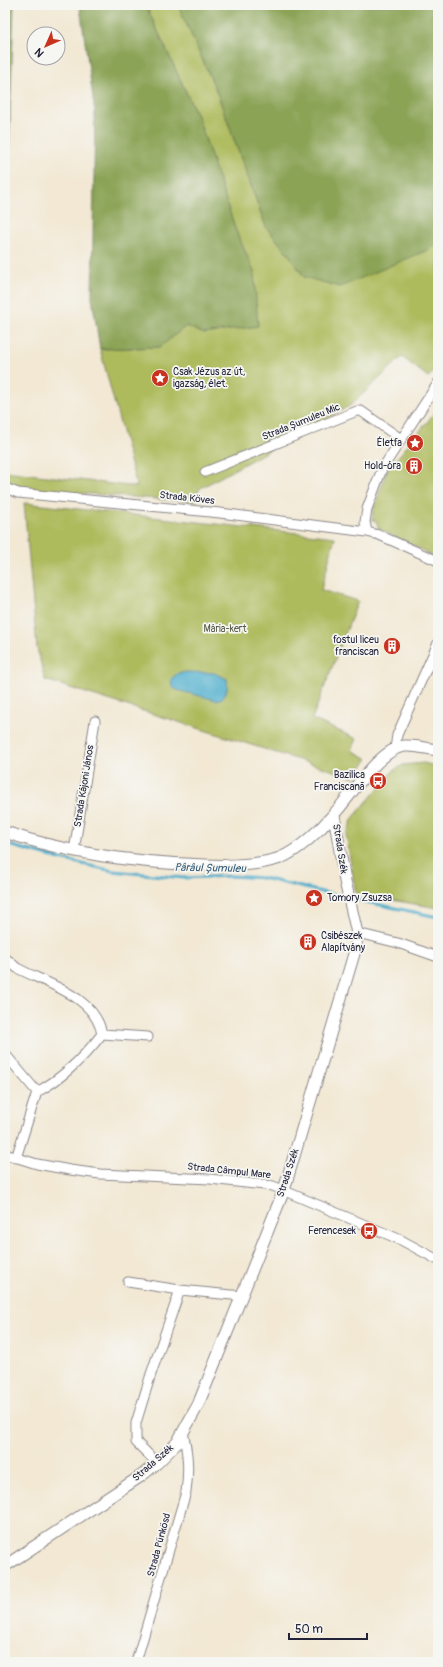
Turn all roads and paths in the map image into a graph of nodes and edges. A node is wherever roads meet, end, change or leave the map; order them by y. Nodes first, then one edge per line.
1 (438, 384) edge
2 (401, 439) junction
3 (206, 472) dead end
4 (5, 488) edge
5 (367, 532) junction
6 (438, 561) edge
7 (438, 643) edge
8 (94, 721) dead end
9 (396, 749) junction
10 (438, 750) edge
11 (334, 814) junction
12 (5, 832) edge
13 (74, 851) junction
14 (357, 933) junction
15 (438, 957) edge
16 (5, 958) edge
17 (102, 1034) junction
18 (148, 1037) dead end
19 (5, 1054) edge
20 (37, 1092) junction
21 (5, 1154) edge
22 (16, 1158) junction
23 (284, 1190) junction
24 (438, 1260) edge
25 (128, 1282) dead end
26 (180, 1290) junction
27 (242, 1296) junction
28 (183, 1432) junction
29 (157, 1463) junction
30 (5, 1566) edge
31 (136, 1662) edge

1 - 2 street
2 - 3 street, Strada Șumuleu Mic
2 - 5 street
4 - 5 street, Strada Köves
5 - 6 street
7 - 9 street
8 - 13 street, Strada Kájoni János
9 - 10 street
9 - 11 street, Strada Szék
11 - 13 street
11 - 14 street, Strada Szék
12 - 13 street
14 - 15 street
14 - 23 street, Strada Szék
16 - 17 street
17 - 18 street
17 - 20 street
19 - 20 street
20 - 22 street
21 - 22 street, Strada Câmpul Mare
22 - 23 street, Strada Câmpul Mare
23 - 24 street, Strada Câmpul Mare
23 - 27 street, Strada Szék
25 - 26 street
26 - 27 street
26 - 29 street
27 - 28 street, Strada Szék
28 - 29 street, Strada Szék
28 - 31 street, Strada Pünkösd
29 - 30 street, Strada Szék

